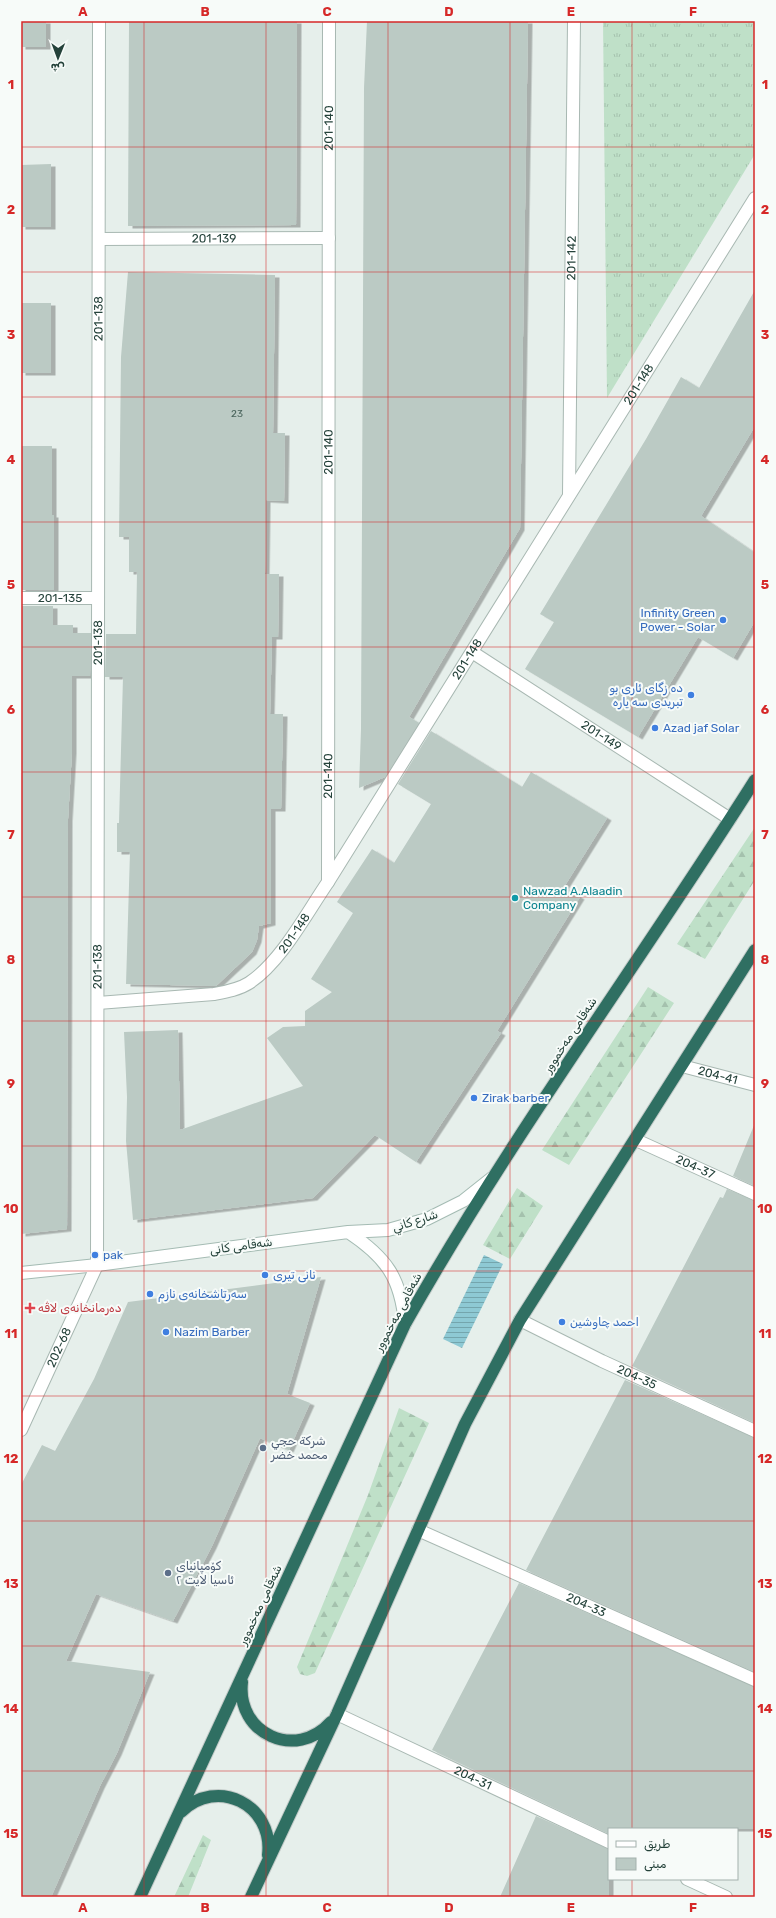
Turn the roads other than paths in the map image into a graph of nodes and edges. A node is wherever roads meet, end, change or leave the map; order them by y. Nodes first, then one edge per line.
1 (99, 21) edge
2 (329, 21) edge
3 (574, 21) edge
4 (755, 198) edge
5 (329, 238) junction
6 (99, 239) junction
7 (570, 495) junction
8 (21, 598) edge
9 (98, 598) junction
10 (472, 652) junction
11 (755, 780) edge
12 (730, 819) junction
13 (328, 882) junction
14 (755, 950) edge
15 (98, 1003) junction
16 (682, 1066) junction
17 (755, 1085) edge
18 (636, 1140) junction
19 (494, 1176) junction
20 (755, 1194) edge
21 (348, 1232) junction
22 (97, 1265) junction
23 (21, 1273) edge
24 (520, 1320) junction
25 (405, 1324) junction
26 (21, 1430) edge
27 (755, 1431) edge
28 (418, 1530) junction
29 (244, 1671) junction
30 (755, 1680) edge
31 (336, 1714) junction
32 (175, 1821) junction
33 (608, 1842) edge
34 (263, 1871) junction
35 (690, 1880) edge
36 (140, 1897) edge
37 (251, 1897) edge
38 (726, 1897) edge

1 - 6 street, 201-138
2 - 5 street, 201-140
3 - 7 street, 201-142
4 - 7 street, 201-148
5 - 6 street, 201-139
5 - 13 street, 201-140
6 - 9 street, 201-138
7 - 10 street, 201-148
8 - 9 street, 201-135
9 - 15 street, 201-138
10 - 12 street, 201-149
10 - 13 street, 201-148
11 - 12 highway, شەقامی مەخموور
12 - 19 highway, شەقامی مەخموور
13 - 15 street, 201-148
14 - 16 highway
15 - 22 street, 201-138
16 - 17 street, 204-41
16 - 18 highway
18 - 20 street, 204-37
18 - 24 highway
19 - 21 street, شارع كاني
19 - 25 highway, شەقامی مەخموور
21 - 22 street, شەقامی کانی
21 - 25 street
22 - 23 street, شەقامی کانی
22 - 26 street, 202-68
24 - 27 street, 204-35
24 - 28 highway
25 - 29 highway, شەقامی مەخموور
28 - 30 street, 204-33
28 - 31 highway
29 - 31 highway
29 - 32 highway, شەقامی مەخموور
31 - 33 street, 204-31
31 - 34 highway
32 - 34 highway
32 - 36 highway, شەقامی مەخموور
34 - 37 highway
35 - 38 street

